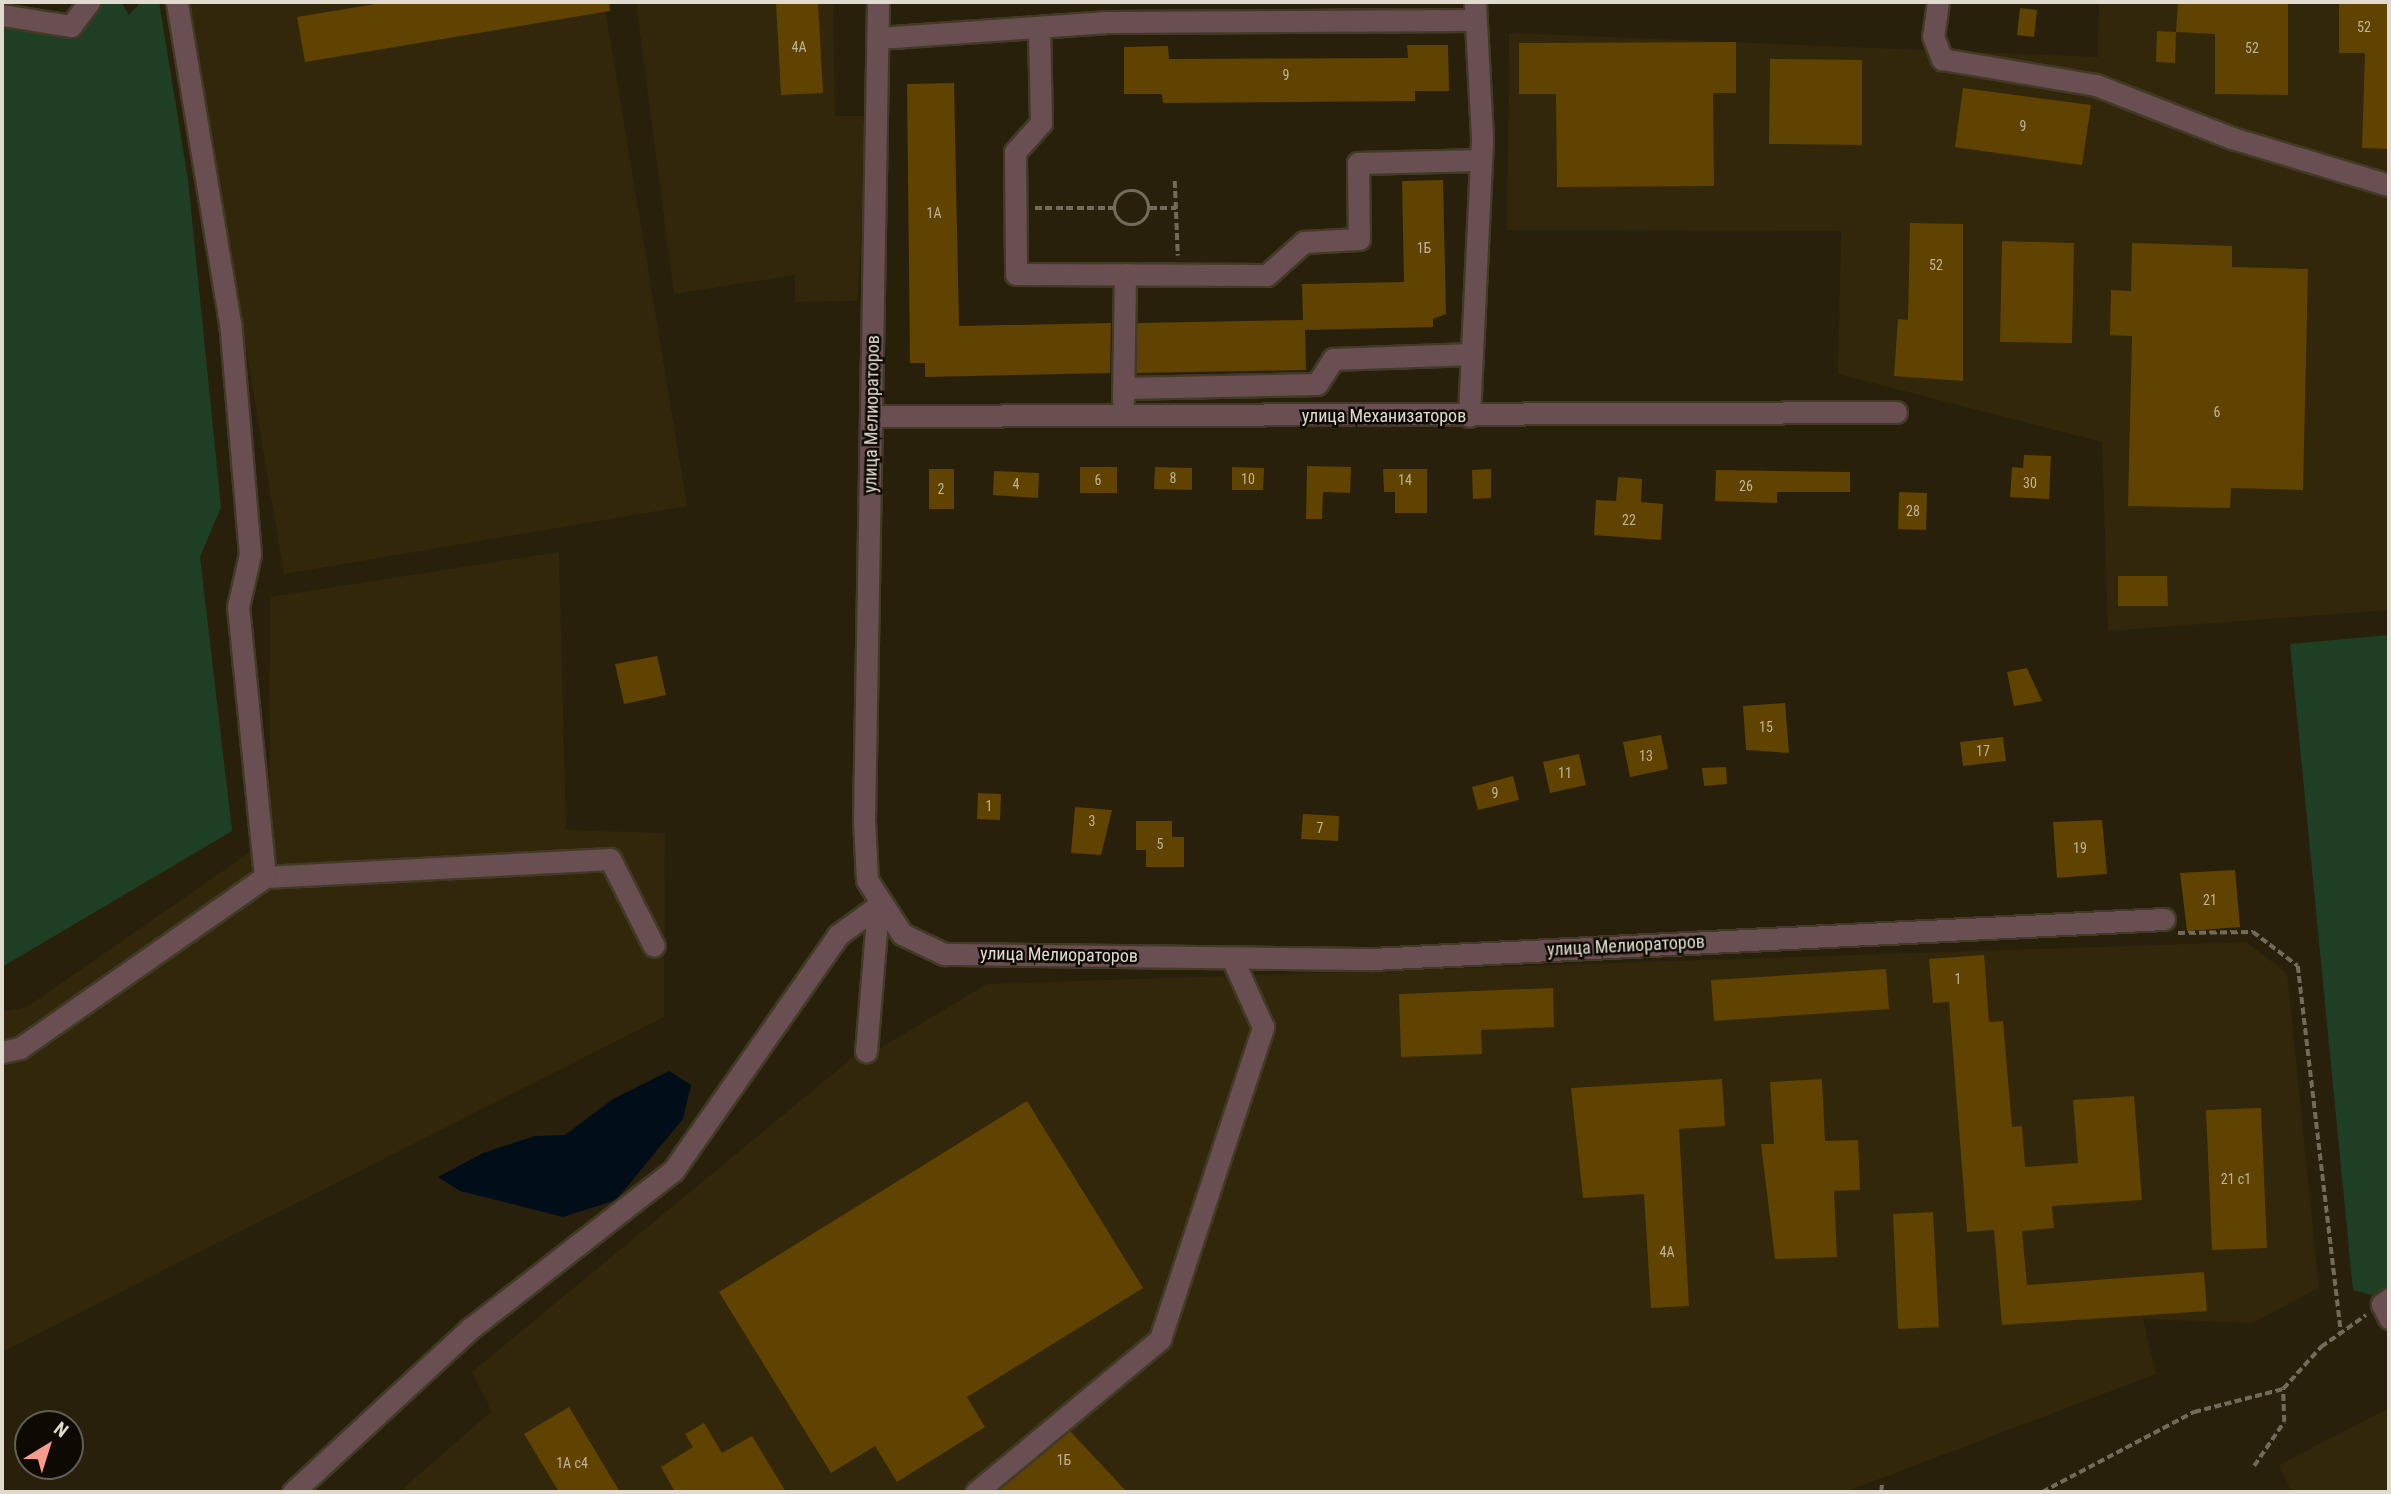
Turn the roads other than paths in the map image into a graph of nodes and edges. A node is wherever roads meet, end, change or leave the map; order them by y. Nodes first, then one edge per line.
1 (89, 2) edge
2 (177, 2) edge
3 (878, 2) edge
4 (1938, 2) edge
5 (1475, 11) edge
6 (2, 15) edge
7 (1039, 27) junction
8 (878, 38) junction
9 (1481, 160) junction
10 (2383, 185) edge
11 (1125, 274) junction
12 (1472, 354) junction
13 (1124, 388) junction
14 (1896, 412) dead end
15 (873, 416) junction
16 (1123, 416) junction
17 (1469, 416) junction
18 (265, 877) junction
19 (878, 906) junction
20 (2164, 919) road end
21 (653, 946) dead end
22 (1232, 958) junction
23 (2, 1052) edge
24 (866, 1052) dead end
25 (293, 1492) edge
26 (976, 1492) edge

1 - 6 street
2 - 18 street
3 - 8 street, улица Мелиораторов
4 - 10 street
5 - 7 street
5 - 9 street
7 - 8 street
7 - 11 street
8 - 15 street, улица Мелиораторов
9 - 11 street
9 - 12 street
11 - 13 street
12 - 13 street
12 - 17 street
13 - 16 street
14 - 17 street, улица Механизаторов
15 - 16 street, улица Механизаторов
15 - 19 street, улица Мелиораторов
16 - 17 street, улица Механизаторов
18 - 21 street
18 - 23 street
19 - 22 street, улица Мелиораторов
19 - 24 street
19 - 25 street
20 - 22 street, улица Мелиораторов
22 - 26 street

